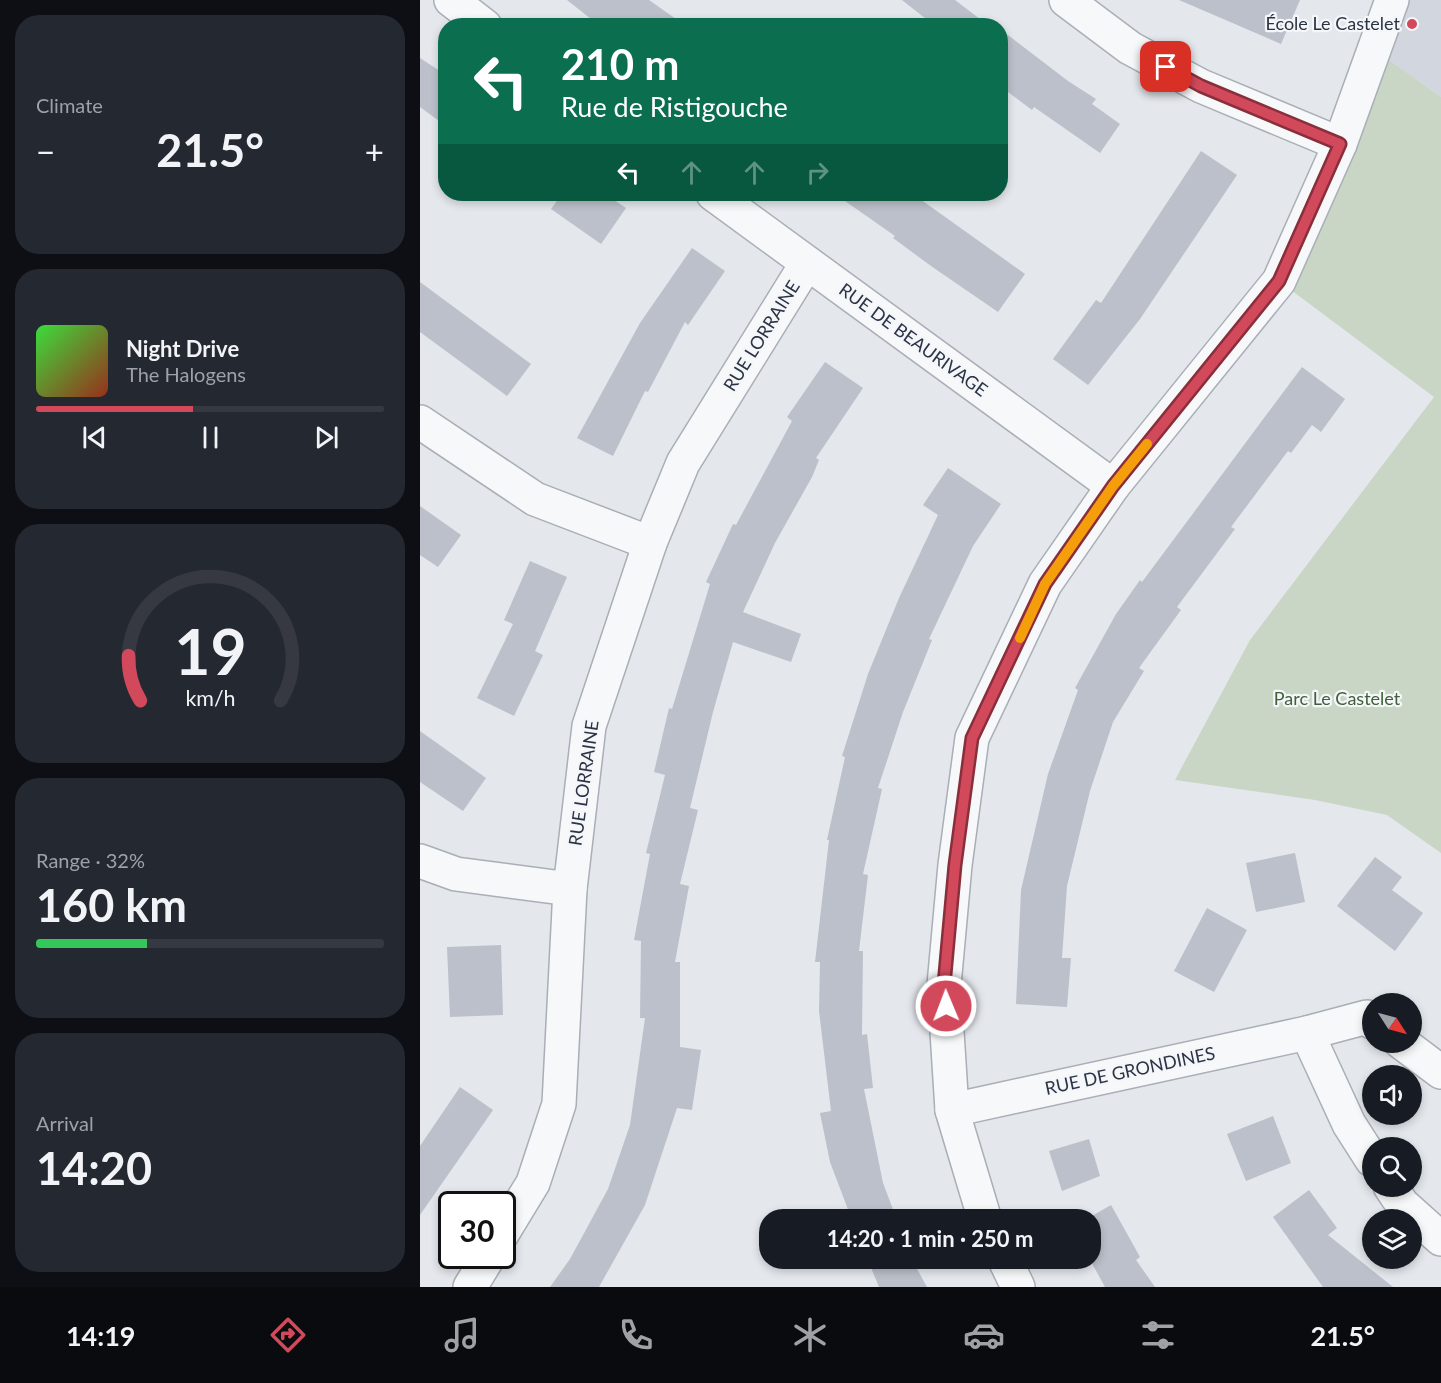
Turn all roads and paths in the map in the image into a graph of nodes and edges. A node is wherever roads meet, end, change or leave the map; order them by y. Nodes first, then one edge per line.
1 (451, 0) edge
2 (1066, 0) edge
3 (1392, 0) edge
4 (475, 18) edge
5 (1340, 144) junction
6 (723, 201) edge
7 (807, 263) junction
8 (420, 422) edge
9 (1113, 486) junction
10 (650, 543) junction
11 (420, 861) edge
12 (570, 889) junction
13 (1362, 1018) edge
14 (1307, 1033) junction
15 (1416, 1053) edge
16 (1441, 1072) edge
17 (952, 1110) junction
18 (1362, 1144) edge
19 (1397, 1197) edge
20 (982, 1209) edge
21 (516, 1211) edge
22 (1441, 1239) edge
23 (481, 1269) edge
24 (1009, 1269) edge
25 (471, 1287) edge
26 (1018, 1287) edge

1 - 4 street
2 - 5 street
3 - 5 street
5 - 9 street
6 - 7 street, RUE DE BEAURIVAGE
7 - 9 street, RUE DE BEAURIVAGE
7 - 10 street, RUE LORRAINE
8 - 10 street
9 - 17 street
10 - 12 street, RUE LORRAINE
11 - 12 street
12 - 21 street, RUE LORRAINE
13 - 14 street, RUE DE GRONDINES
14 - 17 street, RUE DE GRONDINES
14 - 18 street
15 - 16 street
17 - 20 street
19 - 22 street
23 - 25 street
24 - 26 street

